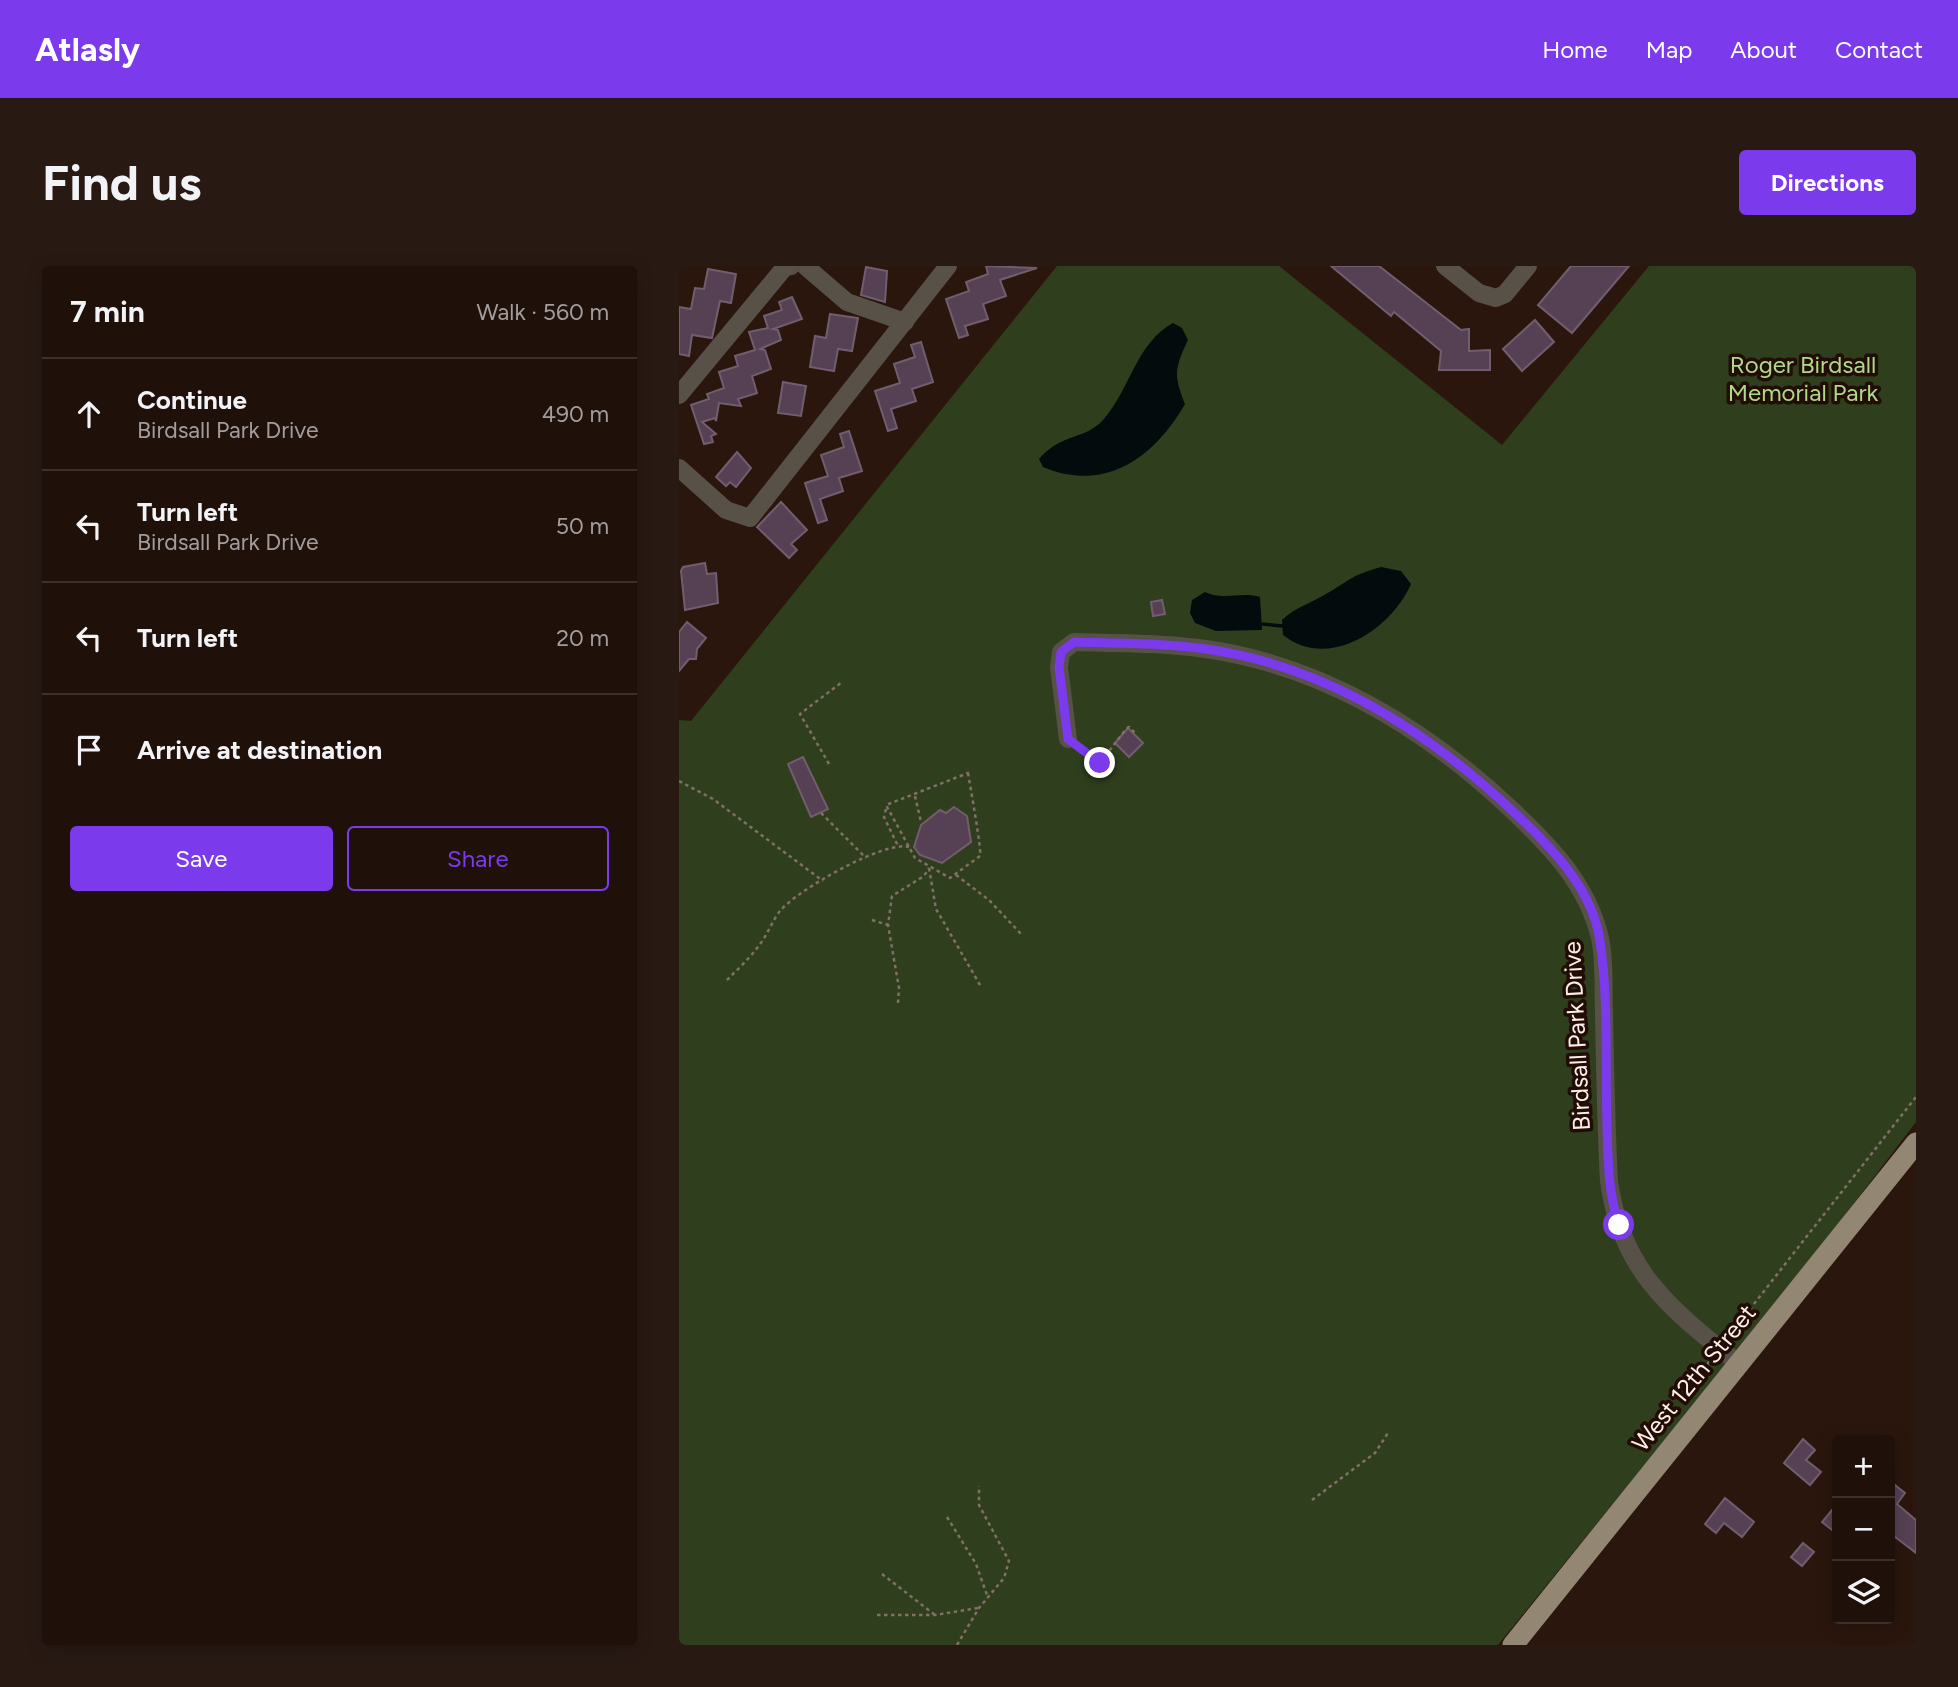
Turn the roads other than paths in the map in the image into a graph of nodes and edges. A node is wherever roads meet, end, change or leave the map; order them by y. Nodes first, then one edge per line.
1 (790, 266) edge
2 (806, 266) edge
3 (948, 266) edge
4 (1445, 266) edge
5 (1528, 266) edge
6 (905, 322) junction
7 (679, 395) edge
8 (679, 468) edge
9 (1068, 739) road end
10 (1916, 1143) edge
11 (1739, 1364) junction
12 (1513, 1645) edge

1 - 7 street
2 - 6 street
3 - 6 street
4 - 5 street
6 - 8 street
9 - 11 street, Birdsall Park Drive
10 - 11 main road, West 12th Street
11 - 12 main road, West 12th Street

